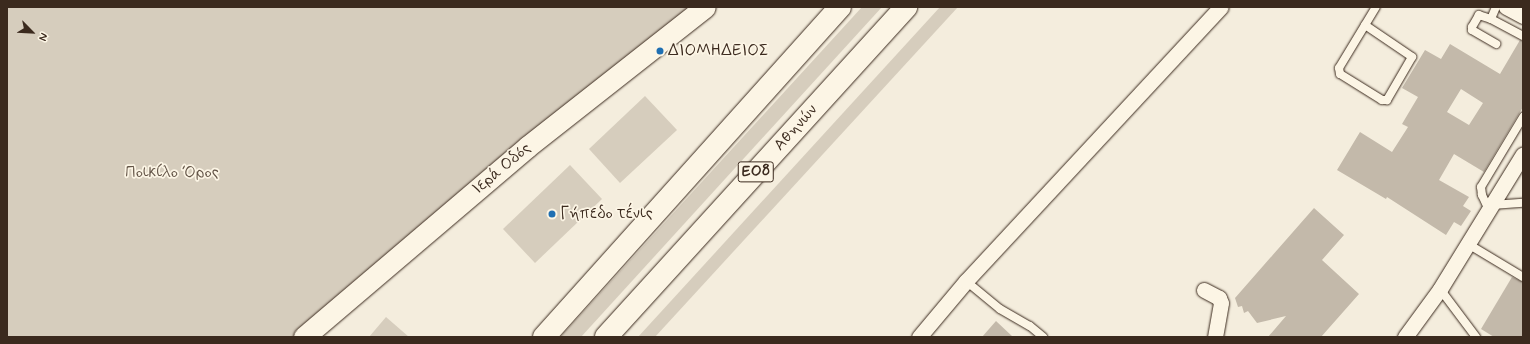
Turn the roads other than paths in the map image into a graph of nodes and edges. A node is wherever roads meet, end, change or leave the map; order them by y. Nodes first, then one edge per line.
1 (705, 7) edge
2 (840, 7) edge
3 (906, 7) edge
4 (1221, 7) edge
5 (1376, 7) edge
6 (1496, 7) edge
7 (1506, 7) edge
8 (1523, 16) edge
9 (1491, 19) junction
10 (1365, 25) junction
11 (1523, 36) edge
12 (1496, 44) dead end
13 (1523, 117) edge
14 (1523, 154) edge
15 (1523, 203) edge
16 (1490, 207) junction
17 (1468, 244) junction
18 (1523, 277) edge
19 (966, 280) junction
20 (1440, 289) junction
21 (1204, 290) dead end
22 (1410, 333) edge
23 (304, 337) edge
24 (544, 337) edge
25 (606, 337) edge
26 (919, 337) edge
27 (1044, 337) edge
28 (1216, 337) edge
29 (1476, 337) edge

1 - 23 main road, Ιερά Οδός
2 - 24 highway
3 - 25 highway, Αθηνών / ΕΟ8
4 - 19 street
5 - 10 lane
6 - 9 lane
7 - 8 street
9 - 11 lane
9 - 12 lane
10 - 10 lane
13 - 16 lane
14 - 16 street
15 - 16 lane
16 - 17 street
17 - 18 lane
17 - 20 street
19 - 26 street
19 - 27 lane
20 - 22 street
20 - 29 lane
21 - 28 street

